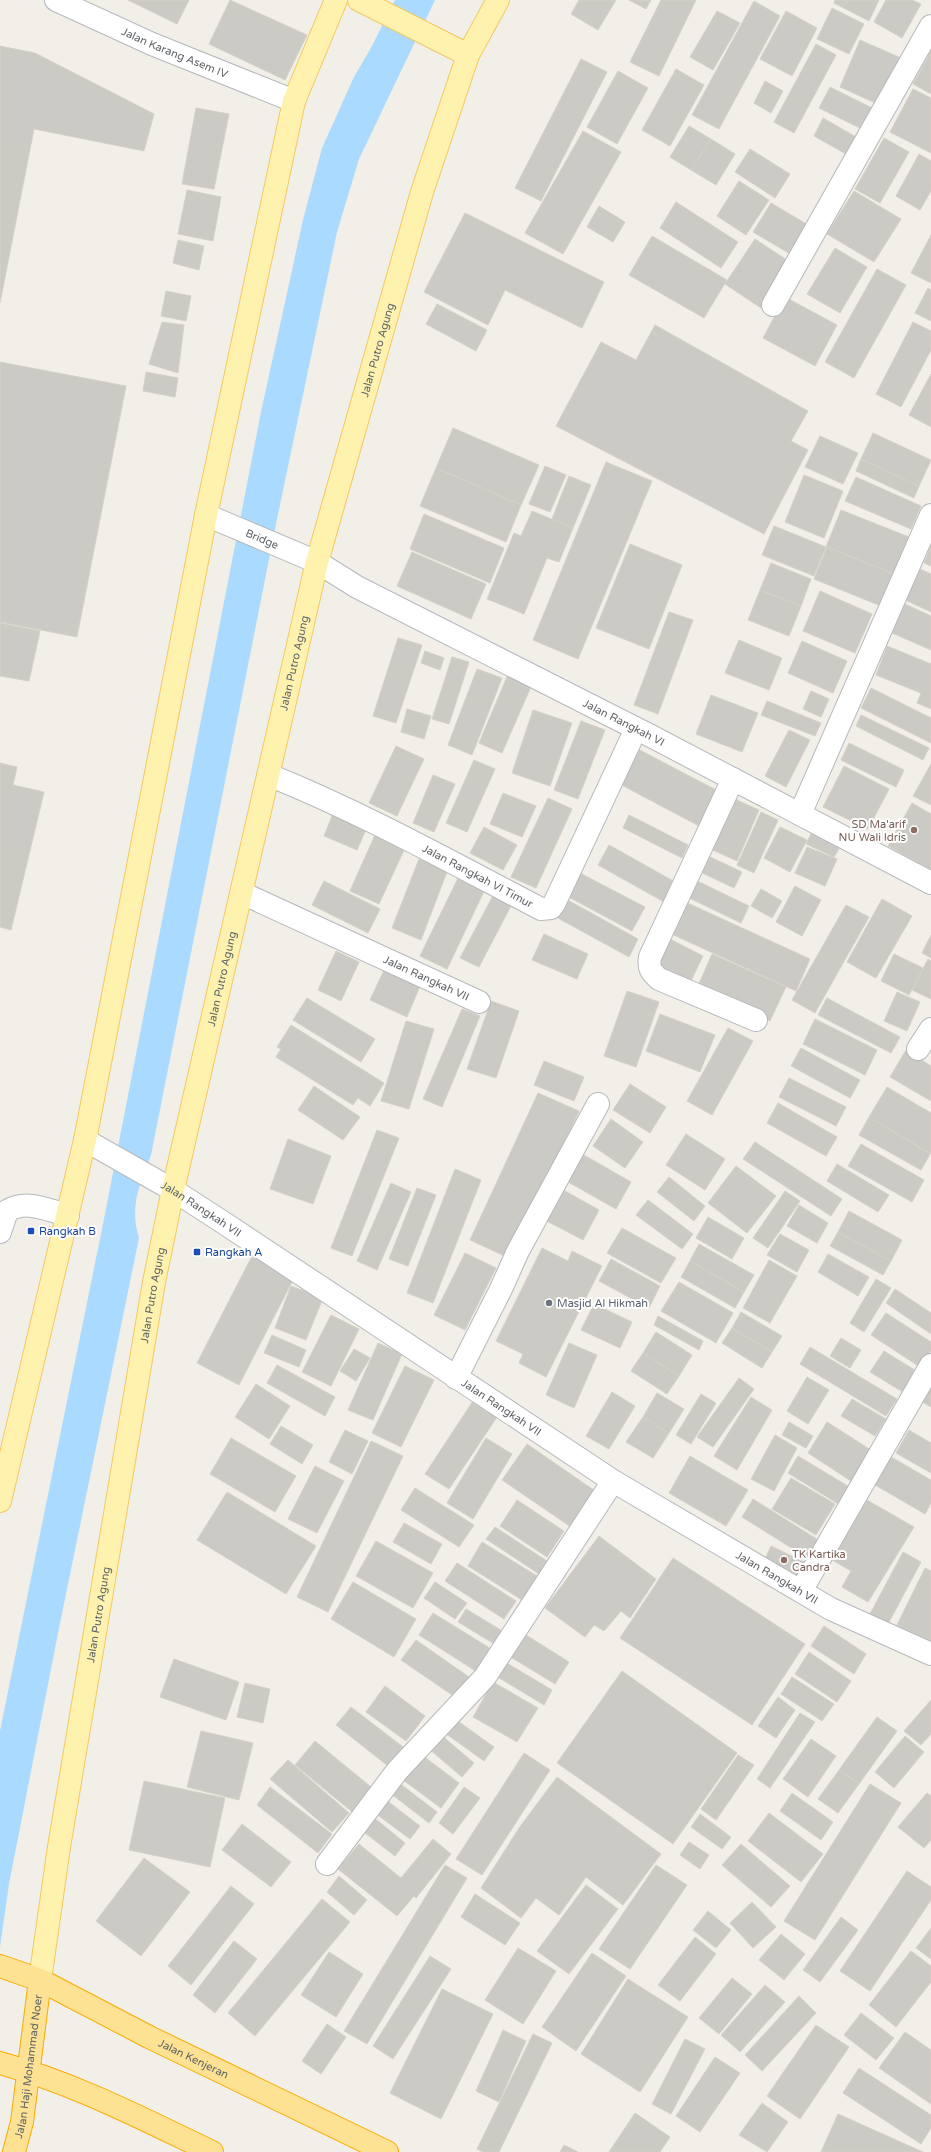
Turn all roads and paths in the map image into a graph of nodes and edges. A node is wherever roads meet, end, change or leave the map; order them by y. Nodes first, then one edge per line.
1 (56, 0) edge
2 (336, 0) edge
3 (498, 0) edge
4 (368, 4) edge
5 (931, 26) edge
6 (468, 55) junction
7 (294, 101) junction
8 (773, 305) dead end
9 (206, 515) junction
10 (931, 515) edge
11 (317, 562) junction
12 (636, 728) junction
13 (269, 775) junction
14 (733, 779) junction
15 (800, 814) junction
16 (931, 883) edge
17 (242, 894) junction
18 (479, 1002) dead end
19 (756, 1020) dead end
20 (931, 1029) edge
21 (918, 1049) dead end
22 (598, 1104) dead end
23 (85, 1140) junction
24 (166, 1186) junction
25 (68, 1215) junction
26 (0, 1232) edge
27 (931, 1365) edge
28 (456, 1378) junction
29 (613, 1481) junction
30 (0, 1501) edge
31 (801, 1591) junction
32 (931, 1654) edge
33 (327, 1864) dead end
34 (10, 1969) edge
35 (40, 1980) junction
36 (1, 2063) edge
37 (28, 2070) junction
38 (14, 2152) edge
39 (212, 2152) edge
40 (387, 2152) edge

1 - 7 street, Jalan Karang Asem IV
2 - 7 main road
3 - 6 main road, Jalan Putro Agung
4 - 6 main road
5 - 8 street
6 - 11 main road, Jalan Putro Agung
7 - 9 main road
9 - 11 street, Bridge
9 - 23 main road
10 - 15 street
11 - 12 street, Jalan Rangkah VI
11 - 13 main road, Jalan Putro Agung
12 - 13 street, Jalan Rangkah VI Timur
12 - 14 street, Jalan Rangkah VI
13 - 17 main road, Jalan Putro Agung
14 - 15 street, Jalan Rangkah VI
14 - 19 street
15 - 16 street, Jalan Rangkah VI
17 - 18 street, Jalan Rangkah VII
17 - 24 main road, Jalan Putro Agung
20 - 21 street
22 - 28 street
23 - 24 street, Jalan Rangkah VII
23 - 25 main road
24 - 28 street, Jalan Rangkah VII
24 - 35 main road, Jalan Putro Agung
25 - 26 street
25 - 30 main road
27 - 31 street
28 - 29 street, Jalan Rangkah VII
29 - 31 street, Jalan Rangkah VII
29 - 33 street
31 - 32 street, Jalan Rangkah VII
34 - 35 highway, Jalan Kenjeran
35 - 37 highway, Jalan Haji Mohammad Noer
35 - 40 highway, Jalan Kenjeran
36 - 37 highway
37 - 38 highway, Jalan Haji Mohammad Noer
37 - 39 highway

